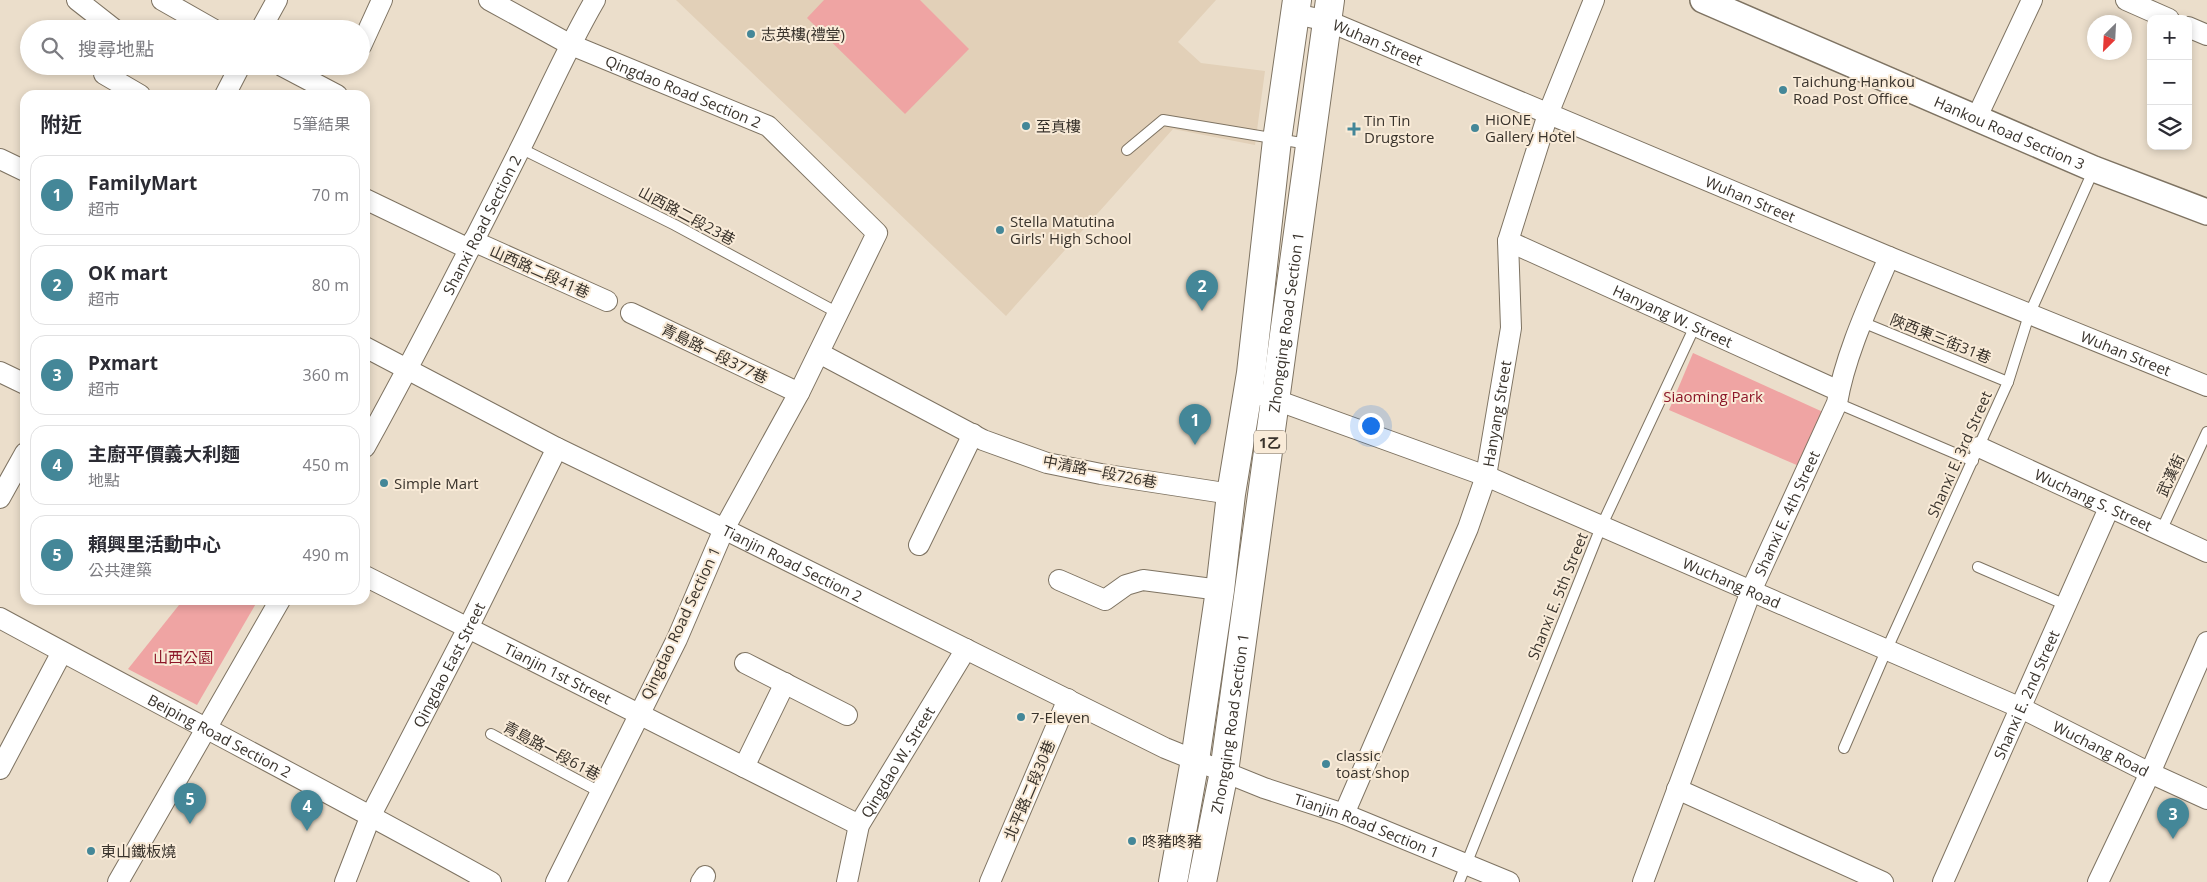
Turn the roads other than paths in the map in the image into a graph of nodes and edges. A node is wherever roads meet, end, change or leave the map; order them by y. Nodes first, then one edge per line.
1 (76, 0) edge
2 (162, 0) edge
3 (277, 0) edge
4 (382, 0) edge
5 (489, 0) edge
6 (594, 0) edge
7 (1594, 0) edge
8 (1703, 0) edge
9 (2032, 0) edge
10 (2126, 0) edge
11 (1296, 7) edge
12 (1329, 10) edge
13 (2160, 15) edge
14 (102, 20) edge
15 (197, 20) edge
16 (266, 20) edge
17 (370, 26) edge
18 (2192, 29) edge
19 (2207, 35) edge
20 (569, 44) junction
21 (106, 75) edge
22 (235, 75) edge
23 (299, 75) edge
24 (131, 90) edge
25 (227, 90) edge
26 (328, 90) edge
27 (1548, 114) junction
28 (1976, 119) junction
29 (1277, 140) junction
30 (1309, 144) junction
31 (520, 148) junction
32 (1127, 150) dead end
33 (0, 159) edge
34 (20, 169) edge
35 (2094, 169) junction
36 (370, 200) edge
37 (2207, 212) edge
38 (877, 233) joint
39 (1508, 241) junction
40 (471, 245) junction
41 (1889, 258) junction
42 (607, 301) dead end
43 (631, 313) dead end
44 (838, 313) junction
45 (2029, 315) junction
46 (1862, 322) junction
47 (1695, 326) junction
48 (370, 350) edge
49 (819, 353) junction
50 (408, 370) junction
51 (0, 372) edge
52 (20, 382) edge
53 (2008, 382) junction
54 (2207, 386) edge
55 (1247, 390) junction
56 (799, 393) junction
57 (1838, 397) junction
58 (1276, 399) junction
59 (2207, 432) edge
60 (973, 434) junction
61 (370, 439) edge
62 (557, 448) junction
63 (1976, 454) junction
64 (20, 462) edge
65 (1486, 476) junction
66 (1231, 494) junction
67 (0, 498) edge
68 (2109, 508) junction
69 (1600, 527) junction
70 (724, 529) junction
71 (2161, 531) junction
72 (919, 545) dead end
73 (2207, 552) edge
74 (1978, 567) dead end
75 (370, 579) edge
76 (1058, 580) dead end
77 (1220, 590) junction
78 (1751, 592) junction
79 (277, 605) edge
80 (2066, 605) junction
81 (0, 618) edge
82 (468, 628) junction
83 (2207, 642) edge
84 (966, 649) junction
85 (1886, 651) junction
86 (62, 652) junction
87 (745, 663) dead end
88 (785, 684) junction
89 (1068, 699) junction
90 (2021, 708) junction
91 (638, 714) junction
92 (847, 715) dead end
93 (205, 729) junction
94 (490, 734) dead end
95 (1844, 748) dead end
96 (1195, 760) junction
97 (744, 767) junction
98 (0, 768) edge
99 (1224, 772) junction
100 (2150, 773) junction
101 (1677, 789) junction
102 (600, 792) junction
103 (2207, 799) edge
104 (1344, 814) junction
105 (371, 815) junction
106 (859, 825) junction
107 (1463, 873) edge
108 (118, 882) edge
109 (344, 882) edge
110 (491, 882) edge
111 (556, 882) edge
112 (848, 882) edge
113 (990, 882) edge
114 (1173, 882) edge
115 (1202, 882) edge
116 (1509, 882) edge
117 (1643, 882) edge
118 (1883, 882) edge
119 (1943, 882) edge
120 (2098, 882) edge

1 - 14 street
2 - 15 street
3 - 16 street
4 - 17 street
5 - 20 street, Qingdao Road Section 2
6 - 20 street, Shanxi Road Section 2
7 - 27 street, Hanyang Street
8 - 28 street, Hankou Road Section 3
9 - 28 street
10 - 13 street
11 - 12 street, Wuhan Street
11 - 29 main road, Zhongqing Road Section 1 / 1乙
12 - 27 street, Wuhan Street
12 - 30 main road, Zhongqing Road Section 1 / 1乙
18 - 19 street
20 - 31 street, Shanxi Road Section 2
20 - 38 street, Qingdao Road Section 2
21 - 24 street
22 - 25 street
23 - 26 street
27 - 39 street, Hanyang Street
27 - 41 street, Wuhan Street
28 - 35 street, Hankou Road Section 3
29 - 30 lane
29 - 32 lane
29 - 55 main road, Zhongqing Road Section 1 / 1乙
30 - 58 main road, Zhongqing Road Section 1 / 1乙
31 - 40 street, Shanxi Road Section 2
31 - 44 lane, 山西路二段23巷
33 - 34 street
35 - 37 street, Hankou Road Section 3
35 - 45 lane, Shanxi E. 3rd Street
36 - 40 street, 山西路二段41巷
38 - 44 street, Qingdao Road Section 1
39 - 47 street, Hanyang W. Street
39 - 65 street, Hanyang Street
40 - 42 street, 山西路二段41巷
40 - 50 street, Shanxi Road Section 2
41 - 45 street, Wuhan Street
41 - 46 street, Shanxi E. 4th Street
43 - 56 street, 青島路一段377巷
44 - 49 street, Qingdao Road Section 1
45 - 53 lane, Shanxi E. 3rd Street
45 - 54 street, Wuhan Street
46 - 53 lane, 陜西東三街31巷
46 - 57 street, Shanxi E. 4th Street
47 - 57 street, Hanyang W. Street
47 - 69 lane, Shanxi E. 5th Street
48 - 50 street, Tianjin Road Section 2
49 - 56 street, Qingdao Road Section 1
49 - 60 street, 中清路一段726巷
50 - 61 street, Shanxi Road Section 2
50 - 62 street, Tianjin Road Section 2
51 - 52 street
53 - 63 lane, Shanxi E. 3rd Street
55 - 58 street, Wuchang Road
55 - 66 main road, Zhongqing Road Section 1 / 1乙
56 - 70 street, Qingdao Road Section 1
57 - 63 lane
57 - 78 street, Shanxi E. 4th Street
58 - 65 street, Wuchang Road
58 - 99 main road, Zhongqing Road Section 1 / 1乙
59 - 71 lane, 武漢街
60 - 66 street, 中清路一段726巷
60 - 72 street
62 - 70 street, Tianjin Road Section 2
62 - 82 street, Qingdao East Street
63 - 68 street, Wuchang S. Street
63 - 85 lane, Shanxi E. 3rd Street
64 - 67 street
65 - 69 street, Wuchang Road
65 - 104 street, Hanyang Street
66 - 77 main road, Zhongqing Road Section 1 / 1乙
68 - 71 street, Wuchang S. Street
68 - 80 street, Shanxi E. 2nd Street
69 - 78 street, Wuchang Road
69 - 107 lane, Shanxi E. 5th Street
70 - 84 street, Tianjin Road Section 2
70 - 91 street, Qingdao Road Section 1
71 - 73 street, Wuchang S. Street
74 - 80 lane
75 - 82 street, Tianjin 1st Street
76 - 77 street
77 - 96 main road, Zhongqing Road Section 1 / 1乙
78 - 85 street, Wuchang Road
78 - 101 street, Shanxi E. 4th Street
79 - 93 street
80 - 90 street, Shanxi E. 2nd Street
81 - 86 street, Beiping Road Section 2
82 - 91 street, Tianjin 1st Street
82 - 105 street, Qingdao East Street
83 - 100 street
84 - 89 street, Tianjin Road Section 2
84 - 106 street, Qingdao W. Street
85 - 90 street, Wuchang Road
85 - 95 lane, Shanxi E. 3rd Street
86 - 93 street, Beiping Road Section 2
86 - 98 street
87 - 88 street
88 - 92 street
88 - 97 street
89 - 96 street, Tianjin Road Section 2
89 - 113 street, 北平路二段30巷
90 - 100 street, Wuchang Road
90 - 119 street, Shanxi E. 2nd Street
91 - 97 street, Tianjin 1st Street
91 - 102 street, Qingdao Road Section 1
93 - 105 street, Beiping Road Section 2
93 - 108 street
94 - 102 lane, 青島路一段61巷
96 - 99 street, Tianjin Road Section 2
96 - 114 main road, Zhongqing Road Section 1 / 1乙
97 - 106 street, Tianjin 1st Street
99 - 104 street, Tianjin Road Section 1
99 - 115 main road, Zhongqing Road Section 1 / 1乙
100 - 103 street, Wuchang Road
100 - 120 street
101 - 117 street, Shanxi E. 4th Street
101 - 118 street
102 - 111 street, Qingdao Road Section 1
104 - 107 street, Tianjin Road Section 1
105 - 109 street, Qingdao East Street
105 - 110 street, Beiping Road Section 2
106 - 112 street, Qingdao W. Street
107 - 116 street, Tianjin Road Section 1

